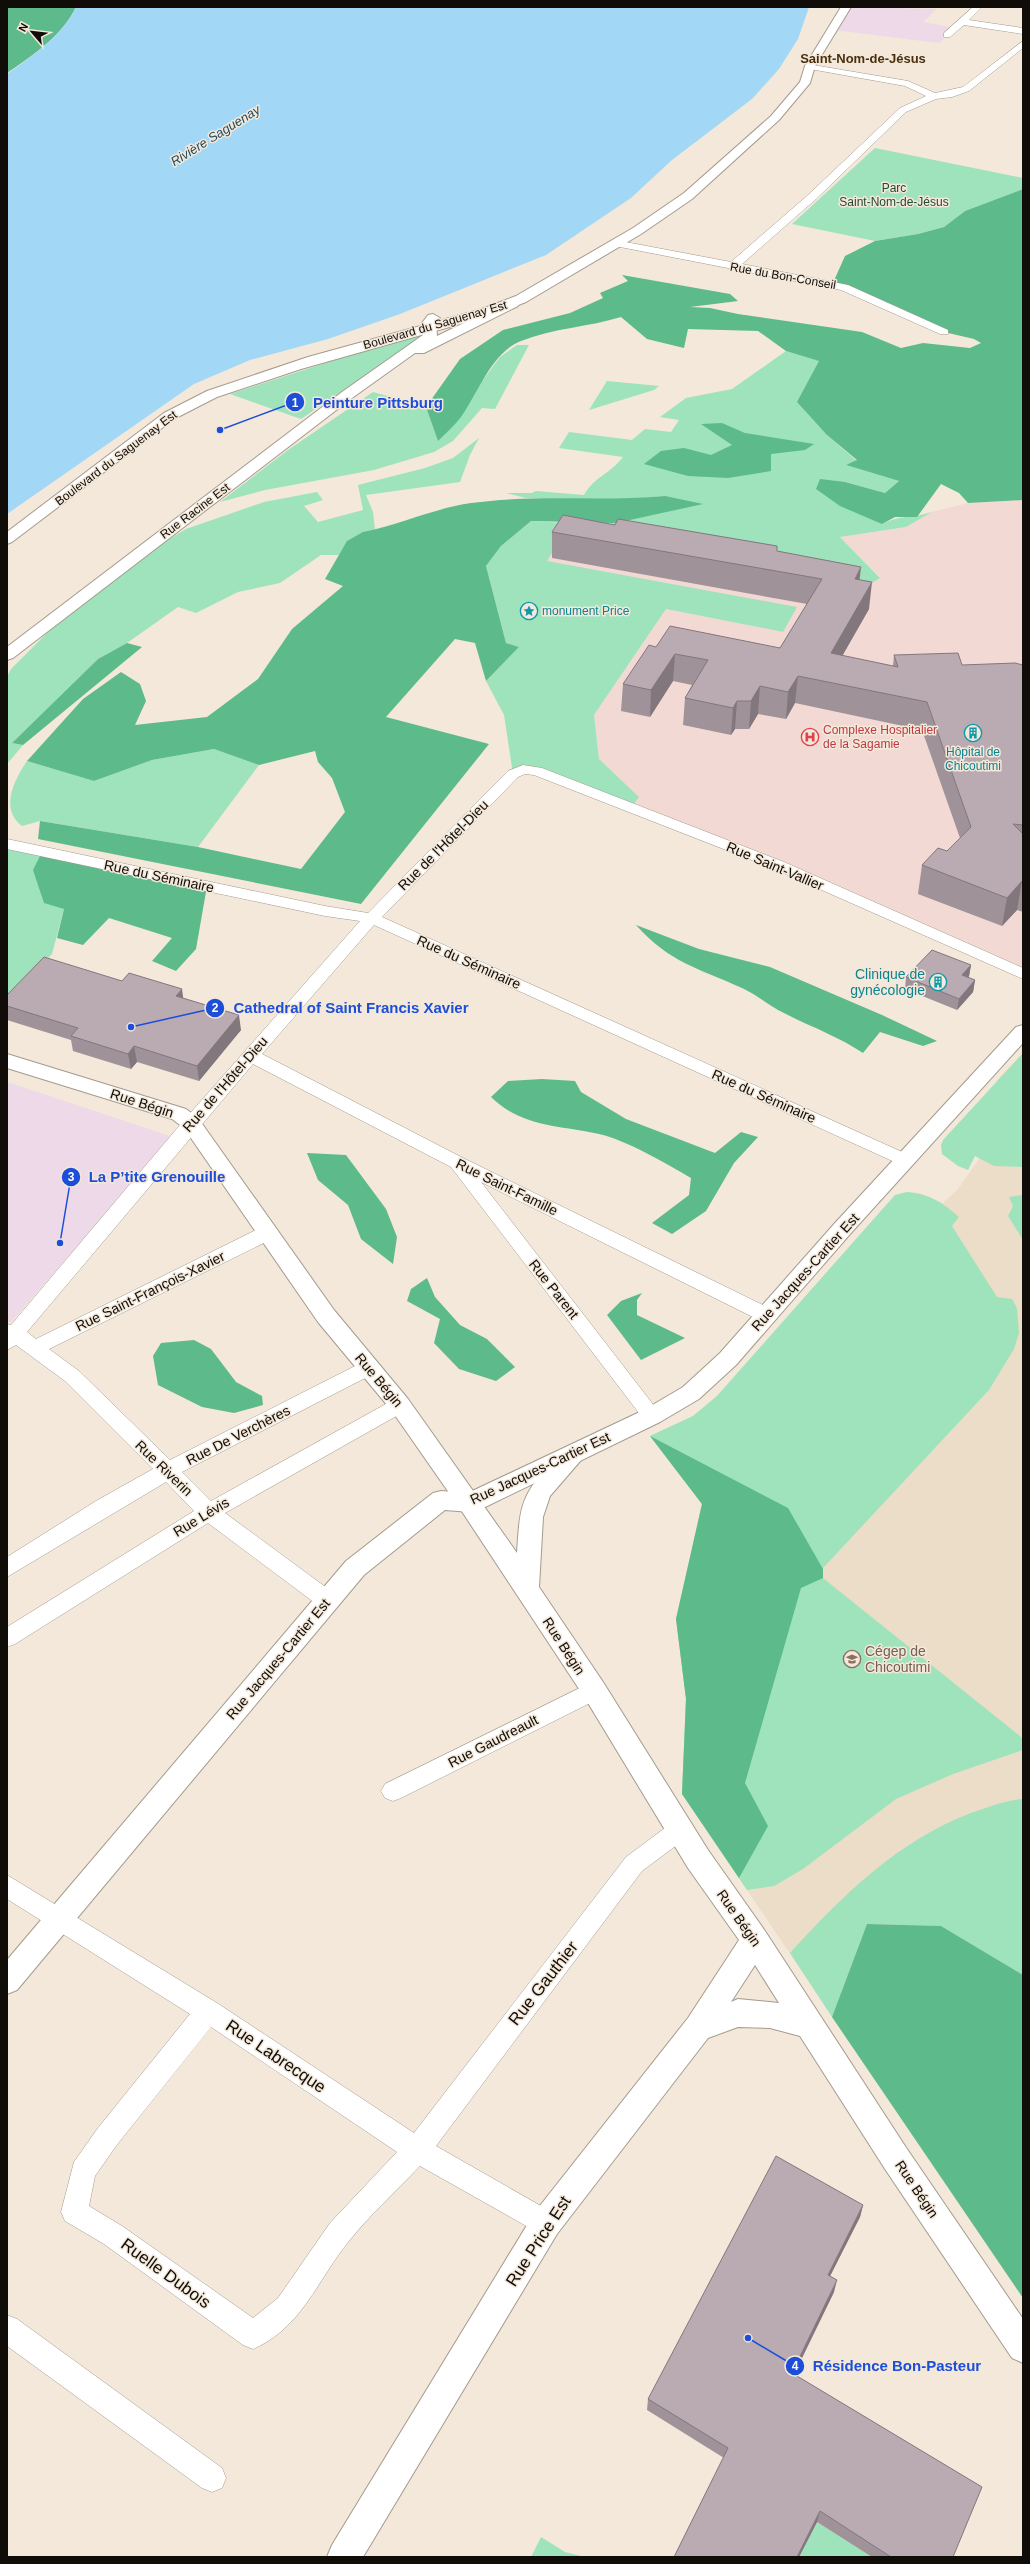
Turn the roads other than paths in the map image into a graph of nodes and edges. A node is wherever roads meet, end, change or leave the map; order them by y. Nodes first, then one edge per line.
1 (846, 7) edge
2 (978, 7) edge
3 (963, 22) junction
4 (1023, 31) edge
5 (947, 35) dead end
6 (1023, 44) edge
7 (810, 66) junction
8 (934, 96) junction
9 (611, 246) junction
10 (732, 266) junction
11 (521, 299) junction
12 (432, 323) junction
13 (944, 332) dead end
14 (384, 369) junction
15 (7, 539) edge
16 (7, 655) edge
17 (523, 769) joint
18 (7, 844) edge
19 (372, 918) junction
20 (1023, 974) edge
21 (1023, 1031) edge
22 (250, 1055) junction
23 (7, 1061) edge
24 (191, 1123) junction
25 (905, 1160) junction
26 (457, 1162) junction
27 (267, 1233) junction
28 (766, 1316) junction
29 (9, 1336) edge
30 (34, 1348) junction
31 (368, 1368) junction
32 (400, 1405) junction
33 (652, 1416) junction
34 (574, 1453) junction
35 (168, 1471) junction
36 (470, 1503) junction
37 (209, 1512) junction
38 (7, 1568) edge
39 (527, 1588) junction
40 (327, 1600) junction
41 (7, 1638) edge
42 (594, 1690) junction
43 (393, 1791) dead end
44 (681, 1829) junction
45 (7, 1886) edge
46 (59, 1917) junction
47 (755, 1940) junction
48 (7, 1980) edge
49 (208, 2011) junction
50 (808, 2024) junction
51 (698, 2028) junction
52 (417, 2150) junction
53 (546, 2223) junction
54 (7, 2330) edge
55 (1023, 2347) edge
56 (212, 2478) dead end
57 (344, 2557) edge

1 - 7 main road, Boulevard du Saguenay Est
2 - 3 street
3 - 4 street
3 - 5 street
6 - 8 street
7 - 8 street
7 - 9 main road, Boulevard du Saguenay Est
8 - 10 street
9 - 10 street, Rue du Bon-Conseil
9 - 11 main road, Boulevard du Saguenay Est
9 - 12 main road, Boulevard du Saguenay Est
10 - 13 street, Rue du Bon-Conseil
11 - 12 main road, Boulevard du Saguenay Est
11 - 14 main road, Rue Racine Est
12 - 14 main road, Rue Racine Est
12 - 15 main road, Boulevard du Saguenay Est
14 - 16 main road, Rue Racine Est
17 - 19 street, Rue de l'Hôtel-Dieu
17 - 20 street, Rue Saint-Vallier
18 - 19 street, Rue du Séminaire
19 - 22 street, Rue de l'Hôtel-Dieu
19 - 25 street, Rue du Séminaire
21 - 25 main road, Rue Jacques-Cartier Est
22 - 24 street, Rue de l'Hôtel-Dieu
22 - 26 street, Rue Saint-Famille
23 - 24 main road, Rue Bégin
24 - 27 main road, Rue Bégin
24 - 29 street, Rue de l'Hôtel-Dieu
25 - 28 main road, Rue Jacques-Cartier Est
26 - 28 street, Rue Saint-Famille
26 - 33 street, Rue Parent
27 - 30 street, Rue Saint-François-Xavier
27 - 31 main road, Rue Bégin
28 - 33 main road, Rue Jacques-Cartier Est
29 - 30 street, Rue Riverin
30 - 35 street, Rue Riverin
31 - 32 main road, Rue Bégin
31 - 35 street, Rue De Verchères
32 - 36 main road, Rue Bégin
32 - 37 street, Rue Lévis
33 - 34 main road, Rue Jacques-Cartier Est
34 - 36 main road, Rue Jacques-Cartier Est
34 - 39 main road
35 - 37 street, Rue Riverin
35 - 38 street, Rue De Verchères
36 - 39 main road, Rue Bégin
36 - 40 main road, Rue Jacques-Cartier Est
37 - 40 street, Rue Riverin
37 - 41 street, Rue Lévis
39 - 42 main road, Rue Bégin
40 - 46 main road, Rue Jacques-Cartier Est
42 - 43 street, Rue Gaudreault
42 - 44 main road, Rue Bégin
44 - 47 main road, Rue Bégin
44 - 52 street, Rue Gauthier
45 - 46 street, Rue Labrecque
46 - 48 main road, Rue Jacques-Cartier Est
46 - 49 street, Rue Labrecque
47 - 50 main road, Rue Bégin
47 - 51 main road, Rue Price Est
49 - 52 street, Rue Labrecque
49 - 52 street, Ruelle Dubois
50 - 51 main road
50 - 55 main road, Rue Bégin
51 - 53 main road, Rue Price Est
52 - 53 street, Rue Labrecque
53 - 57 main road, Rue Price Est
54 - 56 street

